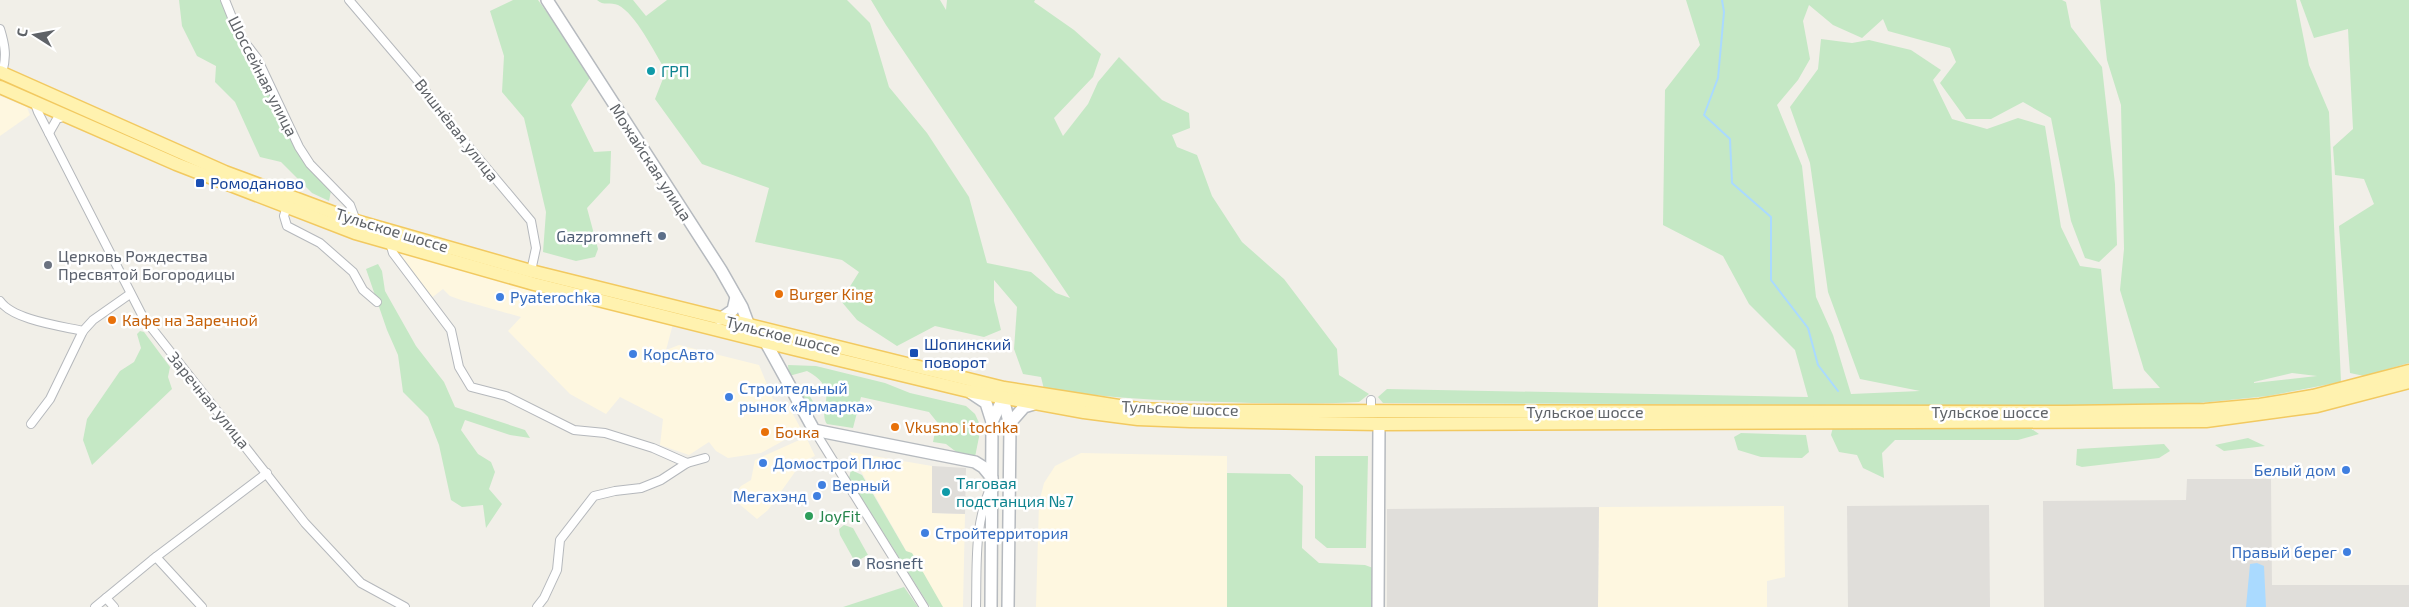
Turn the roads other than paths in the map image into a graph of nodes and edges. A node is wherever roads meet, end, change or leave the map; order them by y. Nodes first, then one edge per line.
1 (224, 0) edge
2 (349, 0) edge
3 (547, 0) edge
4 (0, 28) edge
5 (1, 73) edge
6 (0, 87) edge
7 (34, 101) junction
8 (69, 116) junction
9 (49, 133) junction
10 (287, 206) junction
11 (356, 222) junction
12 (390, 243) junction
13 (531, 271) junction
14 (130, 294) junction
15 (736, 297) junction
16 (0, 301) edge
17 (377, 302) dead end
18 (720, 319) junction
19 (749, 326) junction
20 (83, 331) junction
21 (765, 342) junction
22 (794, 349) junction
23 (781, 370) junction
24 (2409, 371) edge
25 (2409, 382) edge
26 (968, 391) junction
27 (1003, 393) junction
28 (1034, 404) junction
29 (992, 422) junction
30 (31, 424) dead end
31 (1009, 424) junction
32 (1379, 424) junction
33 (814, 430) junction
34 (992, 457) junction
35 (1009, 457) junction
36 (705, 458) dead end
37 (687, 463) junction
38 (267, 473) junction
39 (992, 481) junction
40 (156, 557) junction
41 (106, 598) junction
42 (95, 607) edge
43 (114, 607) edge
44 (202, 607) edge
45 (405, 607) edge
46 (537, 607) edge
47 (924, 607) edge
48 (976, 607) edge
49 (991, 607) edge
50 (1008, 607) edge
51 (1378, 607) edge

1 - 11 street, Шоссейная улица
2 - 13 street, Вишнёвая улица
3 - 15 street, Можайская улица
4 - 5 street
5 - 11 main road, Тульское шоссе
6 - 7 main road, Тульское шоссе
7 - 8 main road, Тульское шоссе
7 - 9 street, Заречная улица
8 - 9 street
8 - 10 main road, Тульское шоссе
9 - 14 street, Заречная улица
10 - 12 main road, Тульское шоссе
10 - 17 street
11 - 13 main road, Тульское шоссе
12 - 21 main road, Тульское шоссе
12 - 37 street
13 - 18 main road, Тульское шоссе
14 - 20 street
14 - 38 street, Заречная улица
15 - 18 street
15 - 19 street, Можайская улица
16 - 20 street
18 - 19 main road, Тульское шоссе
19 - 27 main road, Тульское шоссе
20 - 30 street
21 - 22 main road, Тульское шоссе
21 - 23 street
22 - 23 street
22 - 26 main road, Тульское шоссе
23 - 33 street
24 - 27 main road, Тульское шоссе
25 - 32 main road, Тульское шоссе
26 - 27 main road, Тульское шоссе
26 - 29 street
27 - 28 main road, Тульское шоссе
27 - 29 street
27 - 31 street
28 - 31 street
28 - 32 main road, Тульское шоссе
29 - 34 street
31 - 35 street
32 - 51 street
33 - 39 street
33 - 47 street
34 - 35 street
34 - 39 street
35 - 50 street
36 - 37 street
37 - 46 street
38 - 40 street
38 - 45 street, Заречная улица
39 - 48 street
39 - 49 street
40 - 41 street
40 - 44 street
41 - 42 street
41 - 43 street

